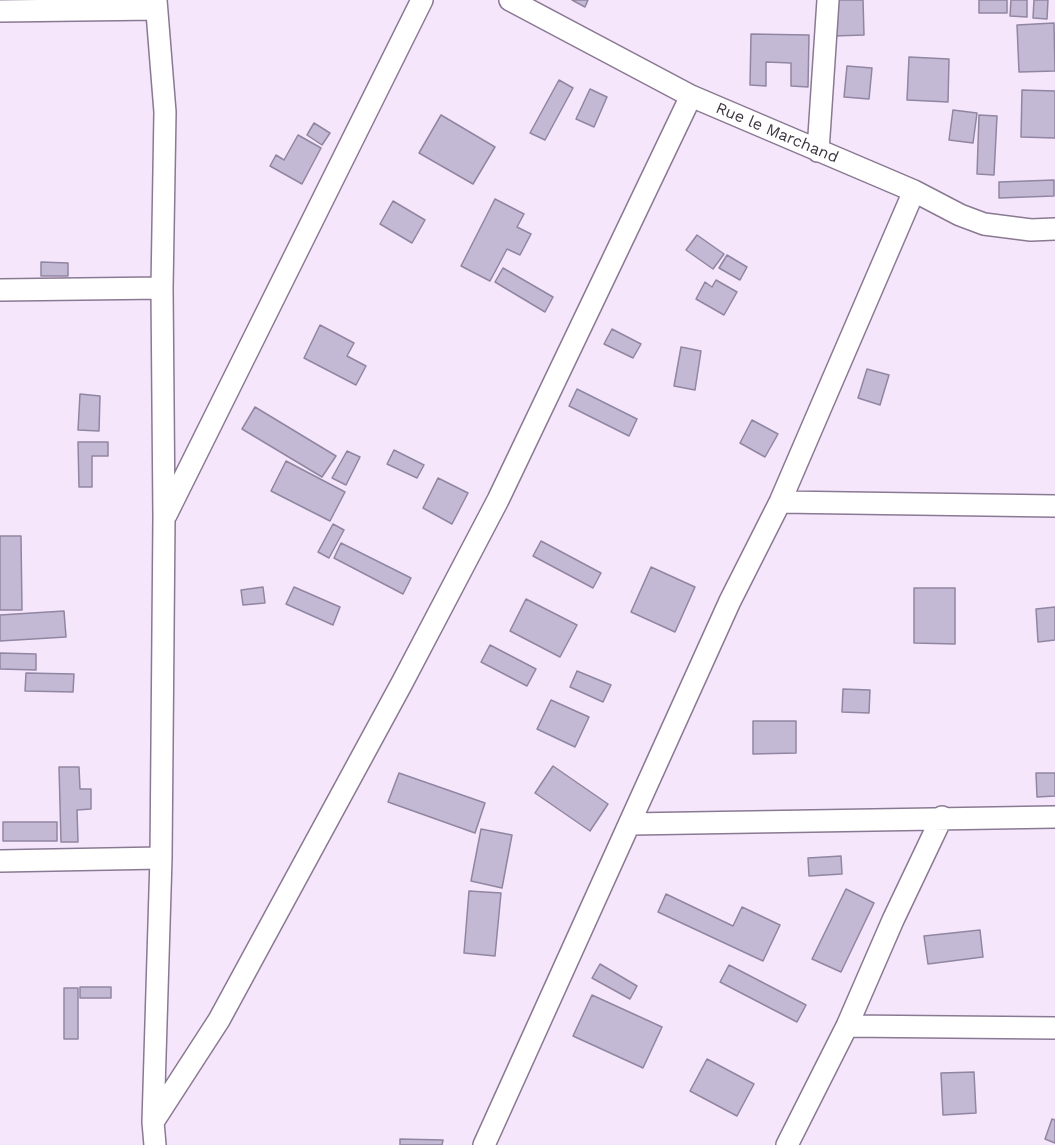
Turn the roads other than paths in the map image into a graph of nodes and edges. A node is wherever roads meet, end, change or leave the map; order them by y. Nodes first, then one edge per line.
1 (422, 0) edge
2 (510, 0) edge
3 (828, 0) edge
4 (156, 5) edge
5 (0, 11) edge
6 (691, 96) junction
7 (818, 151) junction
8 (914, 191) junction
9 (1055, 229) edge
10 (162, 288) junction
11 (0, 290) edge
12 (780, 502) junction
13 (1055, 506) edge
14 (164, 518) junction
15 (942, 817) junction
16 (1055, 817) edge
17 (631, 824) junction
18 (161, 858) junction
19 (0, 861) edge
20 (847, 1026) junction
21 (1055, 1028) edge
22 (153, 1122) junction
23 (155, 1145) edge
24 (484, 1145) edge
25 (787, 1145) edge

1 - 14 street
2 - 6 street, Rue le Marchand
3 - 7 street
4 - 5 street
4 - 10 street
6 - 7 street, Rue le Marchand
6 - 22 street
7 - 8 street, Rue le Marchand
8 - 9 street, Rue le Marchand
8 - 12 street
10 - 11 street
10 - 14 street
12 - 13 street
12 - 17 street
14 - 18 street
15 - 16 street
15 - 17 street
15 - 20 street
17 - 24 street
18 - 19 street
18 - 22 street
20 - 21 street
20 - 25 street
22 - 23 street

